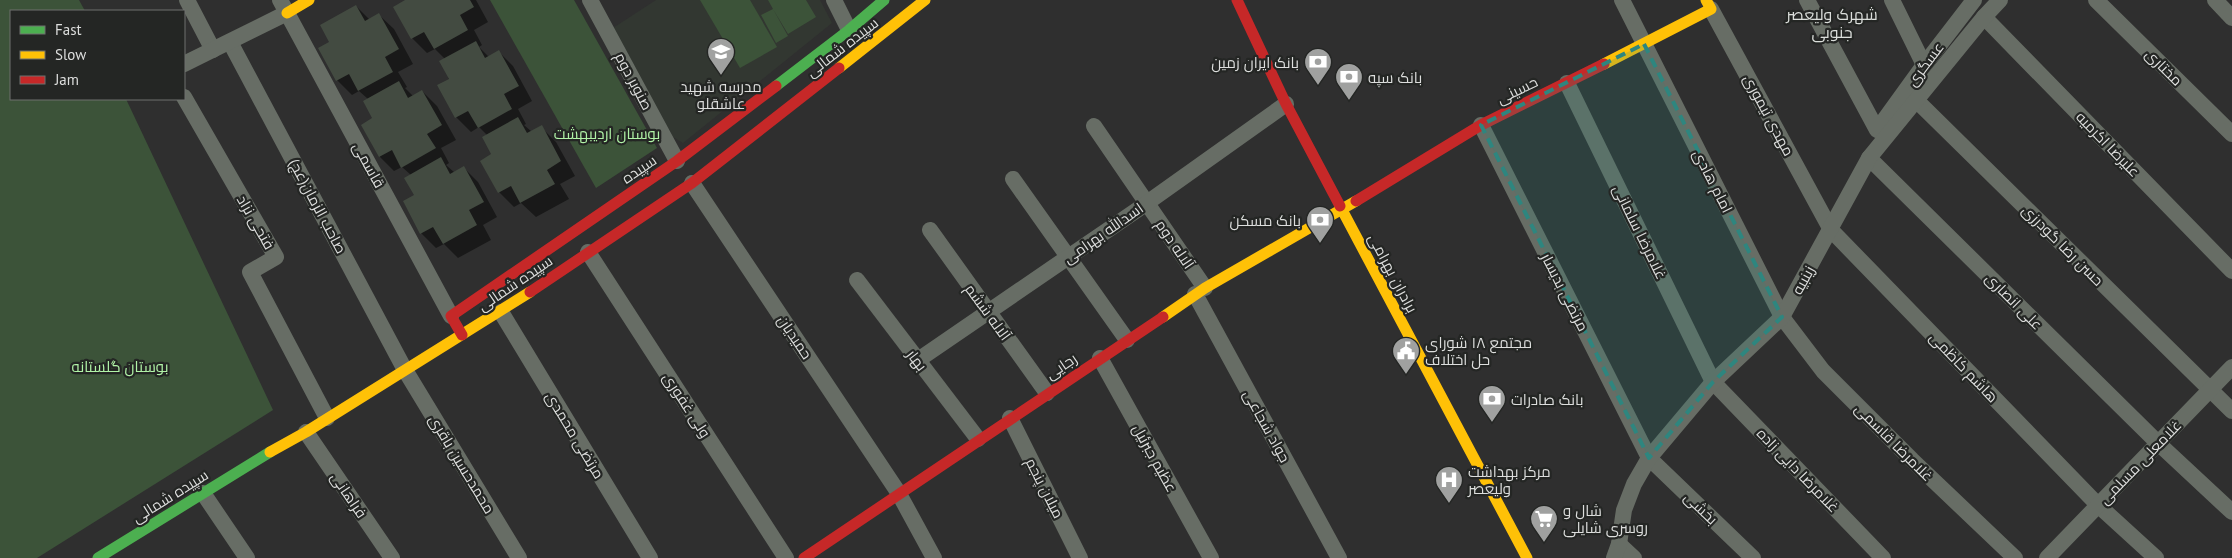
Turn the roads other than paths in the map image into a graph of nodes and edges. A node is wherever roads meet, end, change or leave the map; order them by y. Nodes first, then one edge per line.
1 (187, 0) edge
2 (309, 0) edge
3 (590, 0) edge
4 (834, 0) edge
5 (884, 0) edge
6 (903, 0) edge
7 (925, 0) edge
8 (1237, 0) edge
9 (1622, 0) edge
10 (1807, 0) edge
11 (1892, 0) edge
12 (1974, 0) edge
13 (2000, 0) edge
14 (2096, 0) edge
15 (2215, 0) edge
16 (1709, 4) edge
17 (283, 6) edge
18 (911, 11) junction
19 (1984, 17) junction
20 (2232, 18) edge
21 (849, 30) junction
22 (230, 42) junction
23 (1644, 44) junction
24 (213, 50) junction
25 (185, 64) edge
26 (1924, 65) junction
27 (1567, 83) junction
28 (185, 98) edge
29 (1916, 100) junction
30 (1286, 104) junction
31 (765, 109) junction
32 (1480, 125) junction
33 (1094, 126) dead end
34 (2232, 134) edge
35 (1869, 158) junction
36 (678, 161) junction
37 (1013, 179) dead end
38 (692, 182) junction
39 (1146, 203) junction
40 (1342, 210) junction
41 (930, 230) dead end
42 (1830, 230) junction
43 (588, 252) junction
44 (1069, 257) junction
45 (2232, 271) edge
46 (857, 280) dead end
47 (1200, 291) junction
48 (501, 312) junction
49 (988, 312) junction
50 (451, 316) junction
51 (1782, 317) junction
52 (462, 336) junction
53 (1126, 340) junction
54 (1100, 358) junction
55 (918, 360) junction
56 (2232, 367) edge
57 (406, 370) junction
58 (1714, 382) junction
59 (2210, 389) junction
60 (1048, 393) junction
61 (2232, 410) edge
62 (327, 418) junction
63 (1010, 418) junction
64 (306, 432) junction
65 (978, 439) junction
66 (2158, 444) junction
67 (1649, 458) junction
68 (898, 492) junction
69 (203, 493) junction
70 (2098, 505) junction
71 (2232, 512) edge
72 (1616, 551) edge
73 (115, 554) edge
74 (1525, 557) edge
75 (98, 558) edge
76 (247, 558) edge
77 (392, 558) edge
78 (518, 558) edge
79 (650, 558) edge
80 (786, 558) edge
81 (804, 558) edge
82 (934, 558) edge
83 (1080, 558) edge
84 (1211, 558) edge
85 (1339, 558) edge
86 (1634, 558) edge
87 (1752, 558) edge
88 (1883, 558) edge
89 (2015, 558) edge
90 (2047, 558) edge
91 (2156, 558) edge

1 - 24 street
2 - 17 main road
3 - 36 street, صنوبر دوم
4 - 21 street
5 - 21 main road, سپیده
6 - 18 main road
7 - 18 main road, سپیده شمالی
8 - 30 main road, برادران بهرامی
9 - 23 street, امام هادی
10 - 26 street, عسگری
11 - 26 street
12 - 26 street, عسگری
13 - 19 street, زینبیه
14 - 34 street, مختاری
15 - 20 street
16 - 23 main road, حسینی
16 - 42 street, مهدی تیموری
17 - 22 street
17 - 50 street, قاسمی
18 - 31 main road, سپیده شمالی
19 - 29 street, زینبیه
19 - 45 street, علیرضا اکرمیه
21 - 31 main road, سپیده
22 - 24 street
22 - 57 street, صاحب الزمان(عج)
23 - 27 main road, حسینی
23 - 51 street, امام هادی
24 - 25 street
27 - 32 main road, حسینی
27 - 58 street, غلامرضا سلمانی
28 - 62 street, فتحی نزاد
29 - 35 street, زینبیه
29 - 59 street, حسن رضا گودرزی
30 - 39 street, اسدالله بهرامی
30 - 40 main road, برادران بهرامی
31 - 36 main road, سپیده
31 - 38 main road, سپیده شمالی
32 - 40 main road, حسینی
32 - 67 street, مرتضی بدیسار
33 - 39 street, آلاله دوم
35 - 42 street, زینبیه
35 - 66 street, علی انصاری
36 - 50 main road, سپیده
37 - 44 street
38 - 43 main road, سپیده شمالی
38 - 68 street, حمیدیان
39 - 44 street, اسدالله بهرامی
39 - 47 street, آلاله دوم
40 - 47 main road, رجایی
40 - 74 main road, برادران بهرامی
41 - 49 street, آلاله ششم
42 - 51 street, زینبیه
42 - 70 street, هاشم کاظمی
43 - 48 main road, سپیده شمالی
43 - 80 street, ولی غفوری
44 - 49 street, اسدالله بهرامی
44 - 53 street
46 - 55 street, بهار
47 - 53 main road, رجایی
47 - 85 street, جواد شجاعی
48 - 52 main road, سپیده شمالی
48 - 79 street, مرتضی محمدی
49 - 55 street, اسدالله بهرامی
49 - 60 street, آلاله ششم
50 - 52 main road
51 - 58 street, زینبیه
51 - 89 street, غلامرضا قاسمی
52 - 57 main road, سپیده شمالی
53 - 54 main road, رجایی
54 - 60 main road, رجایی
54 - 84 street, عظیم جبرئیل
55 - 65 street, بهار
56 - 59 street, غلامعلی مسلمی
57 - 62 main road, سپیده شمالی
57 - 78 street, محمدحسین باقری
58 - 67 street, زینبیه
58 - 88 street, غلامرضا دایی زاده
59 - 61 street, حسن رضا گودرزی
59 - 66 street, غلامعلی مسلمی
60 - 63 main road, رجایی
62 - 64 main road, سپیده شمالی
63 - 65 main road, رجایی
63 - 83 street, میلان پنجم
64 - 69 main road, سپیده شمالی
64 - 77 street, فراهانی
65 - 68 main road, رجایی
66 - 70 street, غلامعلی مسلمی
66 - 71 street, علی انصاری
67 - 72 street, زینبیه
67 - 87 street, بخشی
68 - 81 main road, رجایی
68 - 82 street, حمیدیان
69 - 73 main road, سپیده شمالی
69 - 76 street
70 - 90 street, غلامعلی مسلمی
70 - 91 street, هاشم کاظمی
72 - 86 street
73 - 75 main road, سپیده شمالی

